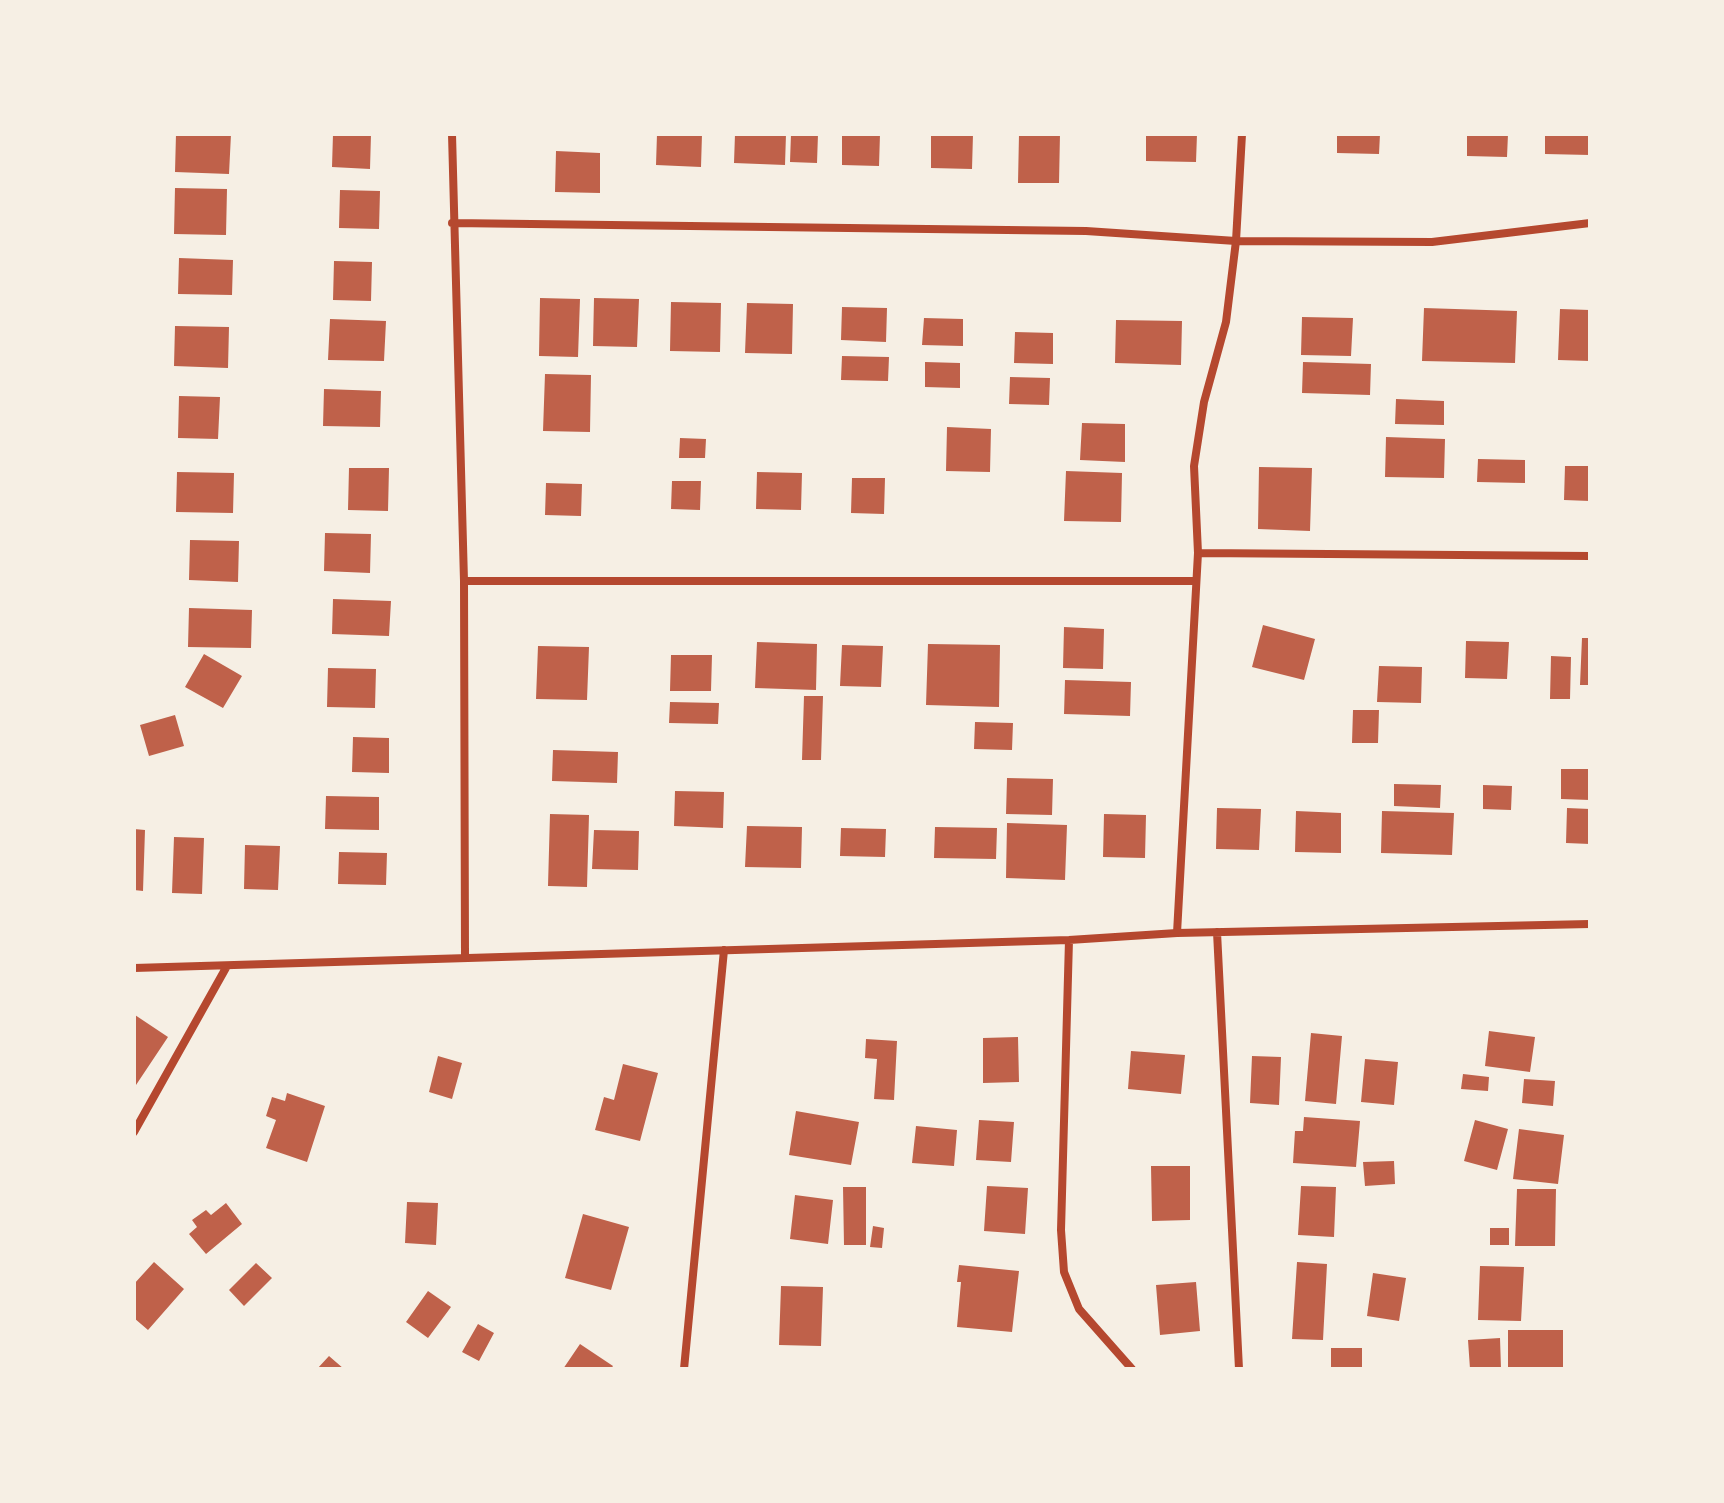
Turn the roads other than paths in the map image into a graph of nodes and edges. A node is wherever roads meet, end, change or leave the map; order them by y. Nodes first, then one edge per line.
1 (452, 134) edge
2 (1242, 134) edge
3 (452, 223) junction
4 (1590, 223) edge
5 (1236, 241) junction
6 (1198, 553) junction
7 (1590, 556) edge
8 (464, 581) junction
9 (1196, 581) junction
10 (1590, 924) edge
11 (1217, 932) junction
12 (1177, 933) junction
13 (1069, 940) junction
14 (724, 950) junction
15 (465, 958) junction
16 (227, 966) junction
17 (134, 968) edge
18 (134, 1132) edge
19 (684, 1369) edge
20 (1132, 1369) edge
21 (1239, 1369) edge

1 - 3 street
2 - 5 street
3 - 5 street
3 - 8 street
4 - 5 street
5 - 6 street
6 - 7 street
6 - 9 street
8 - 9 street
8 - 15 street
9 - 12 street
10 - 11 street
11 - 12 street
11 - 21 street
12 - 13 street
13 - 14 street
13 - 20 street
14 - 15 street
14 - 19 street
15 - 16 street
16 - 17 street
16 - 18 street

